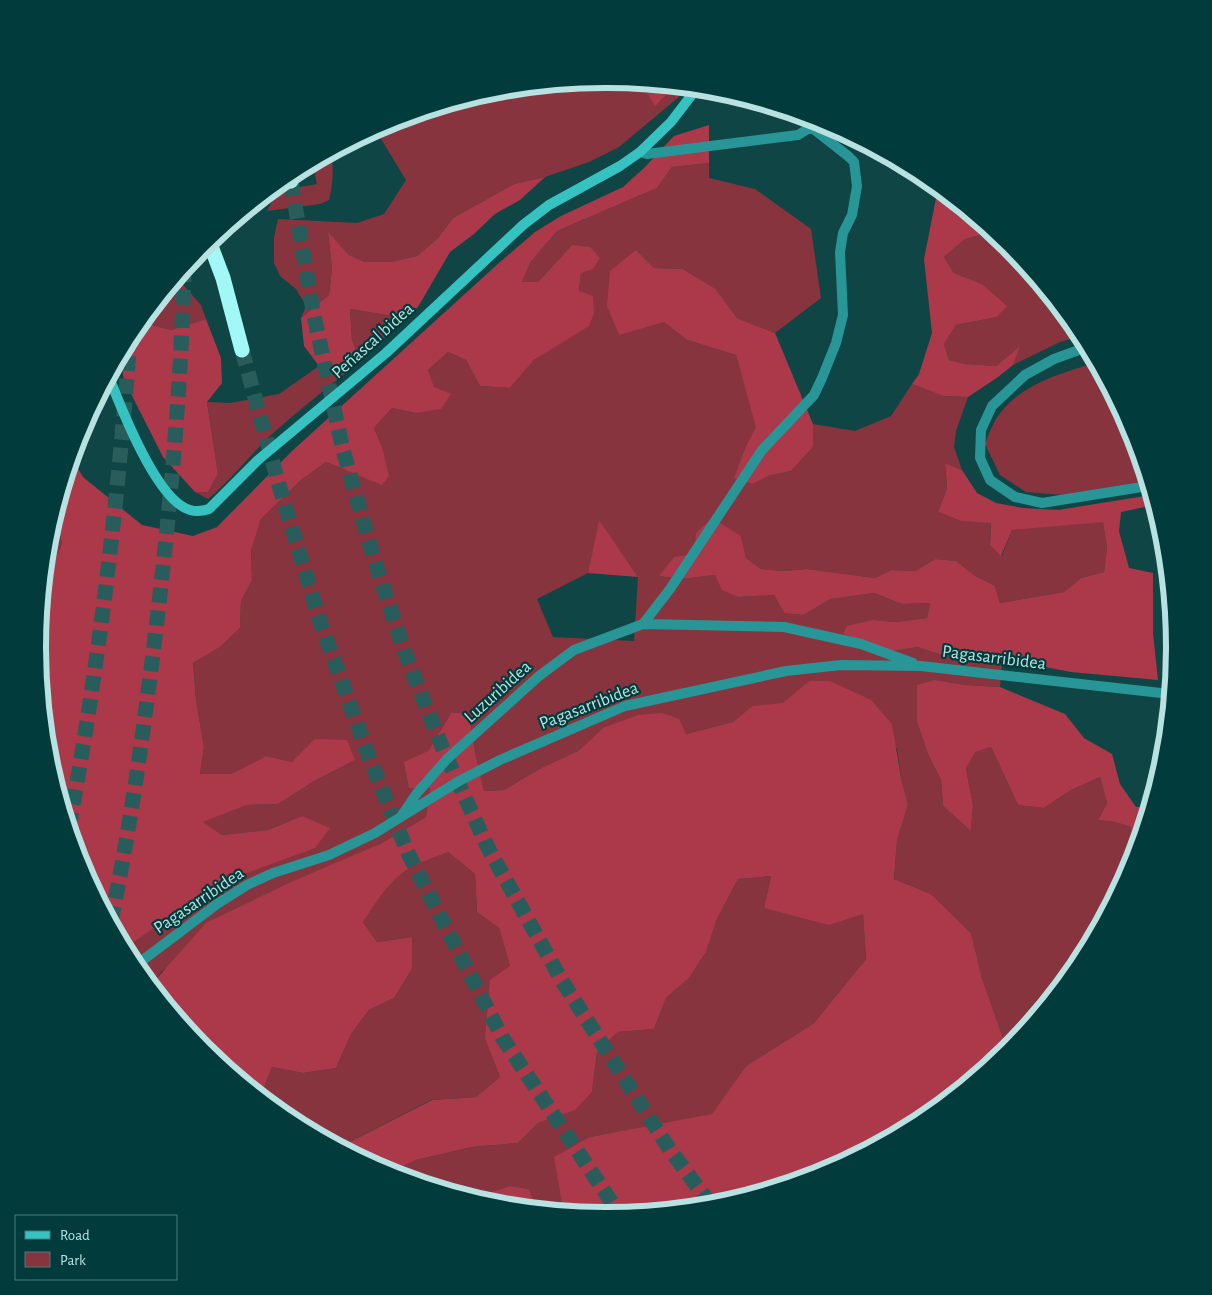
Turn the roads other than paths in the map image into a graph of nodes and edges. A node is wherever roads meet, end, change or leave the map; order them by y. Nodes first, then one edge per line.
1 (692, 95) edge
2 (811, 126) edge
3 (821, 130) edge
4 (640, 152) junction
5 (212, 250) edge
6 (242, 350) tunnel mouth
7 (1079, 350) edge
8 (112, 385) edge
9 (1142, 487) edge
10 (643, 624) junction
11 (921, 666) junction
12 (1164, 693) edge
13 (400, 818) junction
14 (143, 961) edge

1 - 4 street, Peñascal bidea
2 - 4 street
3 - 10 street
4 - 8 street, Peñascal bidea
5 - 6 highway
7 - 9 street
10 - 11 street, Luzuribidea
10 - 13 street, Luzuribidea
11 - 12 street, Pagasarribidea
11 - 13 street, Pagasarribidea
13 - 14 street, Pagasarribidea

